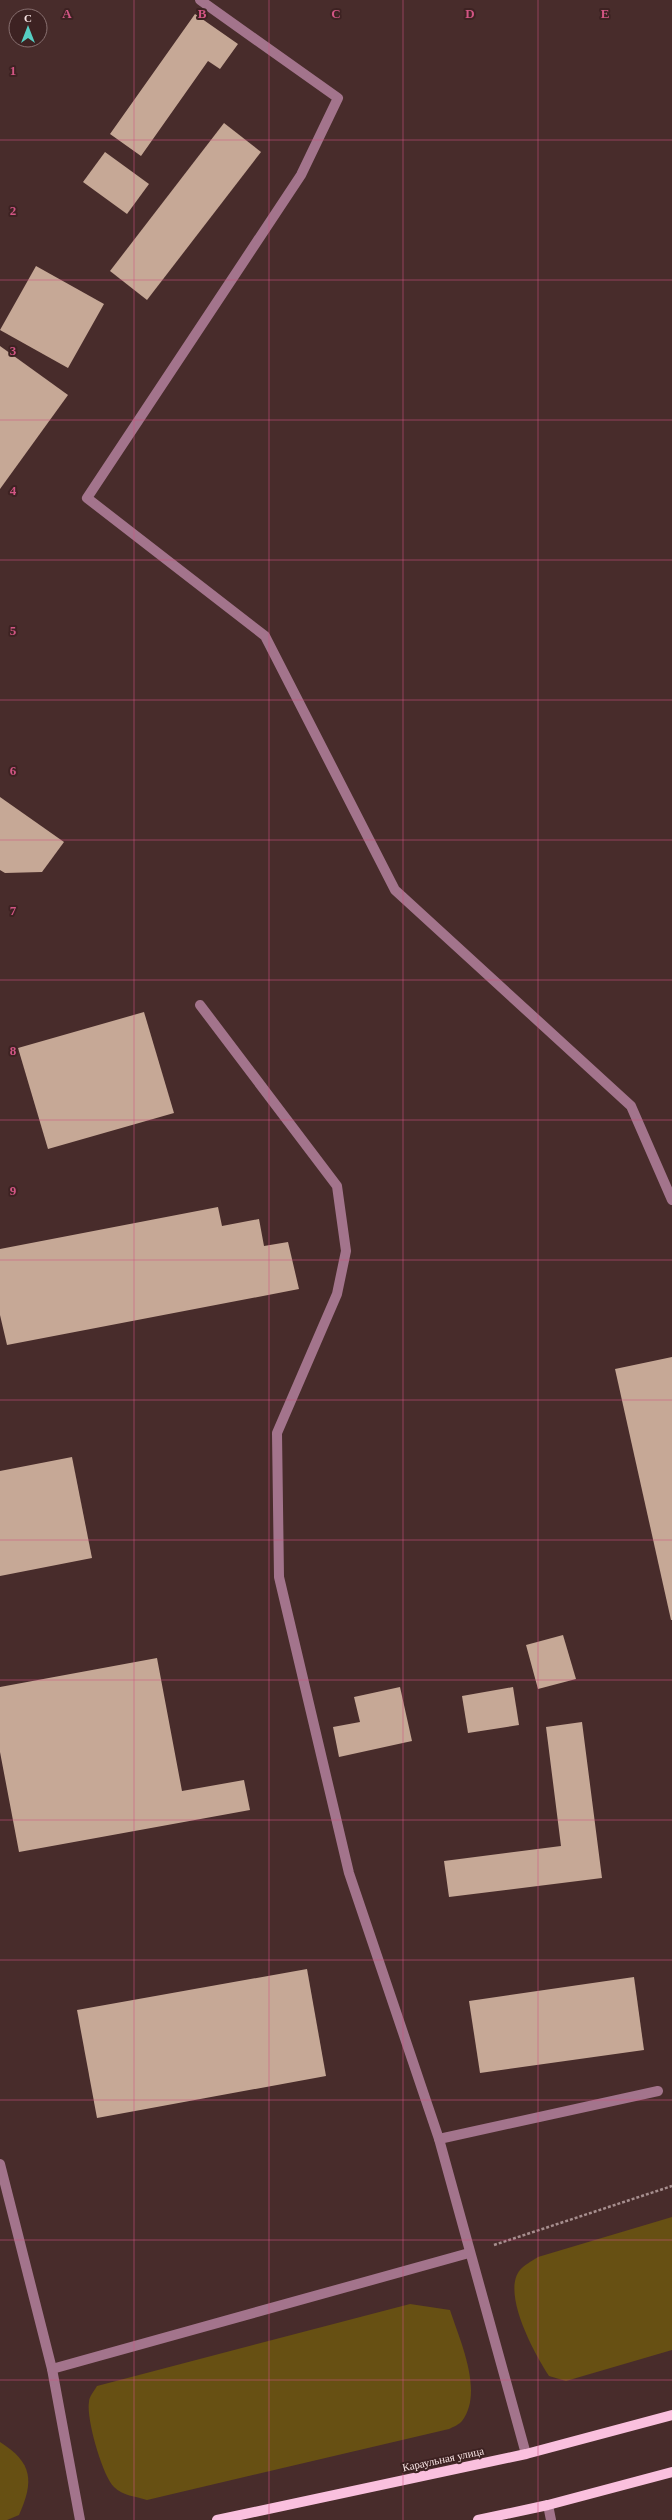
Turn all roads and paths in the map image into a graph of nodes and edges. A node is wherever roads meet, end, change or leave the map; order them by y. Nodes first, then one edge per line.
1 (200, 0) edge
2 (200, 1005) dead end
3 (672, 1200) edge
4 (658, 2091) dead end
5 (439, 2139) junction
6 (0, 2164) edge
7 (672, 2186) edge
8 (469, 2253) junction
9 (52, 2369) junction
10 (672, 2415) edge
11 (526, 2454) junction
12 (672, 2472) edge
13 (548, 2505) junction
14 (80, 2520) edge
15 (217, 2520) edge
16 (478, 2520) edge
17 (551, 2520) edge

1 - 3 lane
2 - 5 lane
4 - 5 lane
5 - 8 lane
6 - 9 lane
7 - 8 path
8 - 9 lane
8 - 11 lane
9 - 14 lane
10 - 11 main road, Караульная улица
11 - 15 main road, Караульная улица
12 - 13 main road
13 - 16 main road
13 - 17 lane

